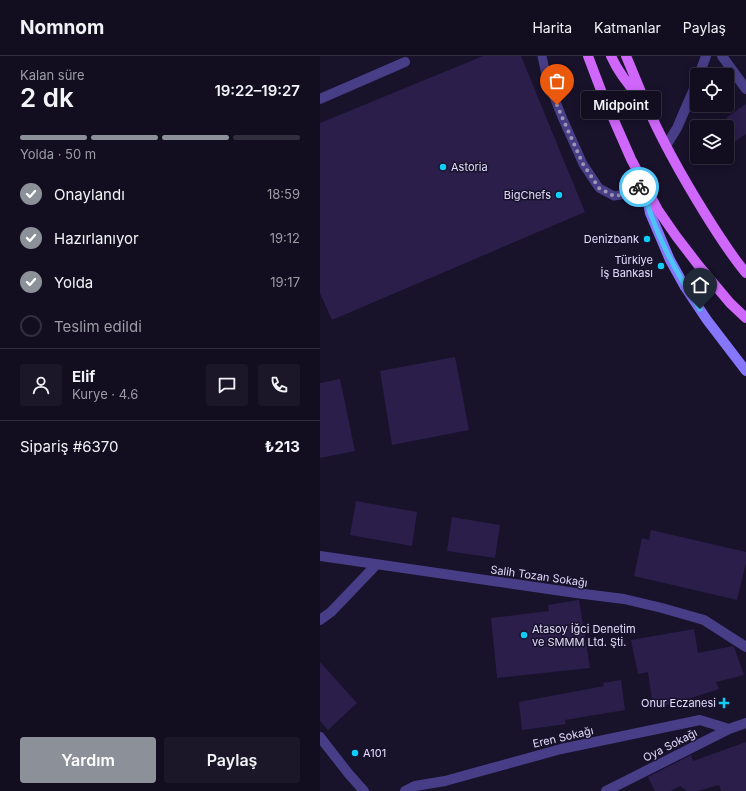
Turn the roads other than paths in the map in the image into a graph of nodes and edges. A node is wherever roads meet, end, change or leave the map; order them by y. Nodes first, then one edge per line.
1 (542, 56) edge
2 (588, 56) edge
3 (611, 56) edge
4 (626, 56) edge
5 (706, 56) edge
6 (722, 56) edge
7 (405, 62) dead end
8 (702, 68) edge
9 (746, 89) edge
10 (690, 98) edge
11 (320, 99) edge
12 (646, 105) junction
13 (666, 146) junction
14 (644, 184) junction
15 (746, 273) edge
16 (746, 318) edge
17 (746, 371) edge
18 (320, 556) edge
19 (376, 565) junction
20 (320, 620) edge
21 (746, 647) edge
22 (746, 723) edge
23 (729, 729) junction
24 (320, 737) edge
25 (364, 791) edge
26 (405, 791) edge
27 (606, 791) edge

1 - 14 lane
2 - 14 main road
3 - 12 main road
4 - 12 main road
5 - 8 street
6 - 9 street
7 - 11 street
10 - 13 street
12 - 13 main road
13 - 15 main road
14 - 16 main road
14 - 17 street
18 - 19 street, Salih Tozan Sokağı
19 - 20 street
19 - 21 street, Salih Tozan Sokağı
22 - 23 street, Oya Sokağı
23 - 26 street, Eren Sokağı
23 - 27 street, Oya Sokağı
24 - 25 street

